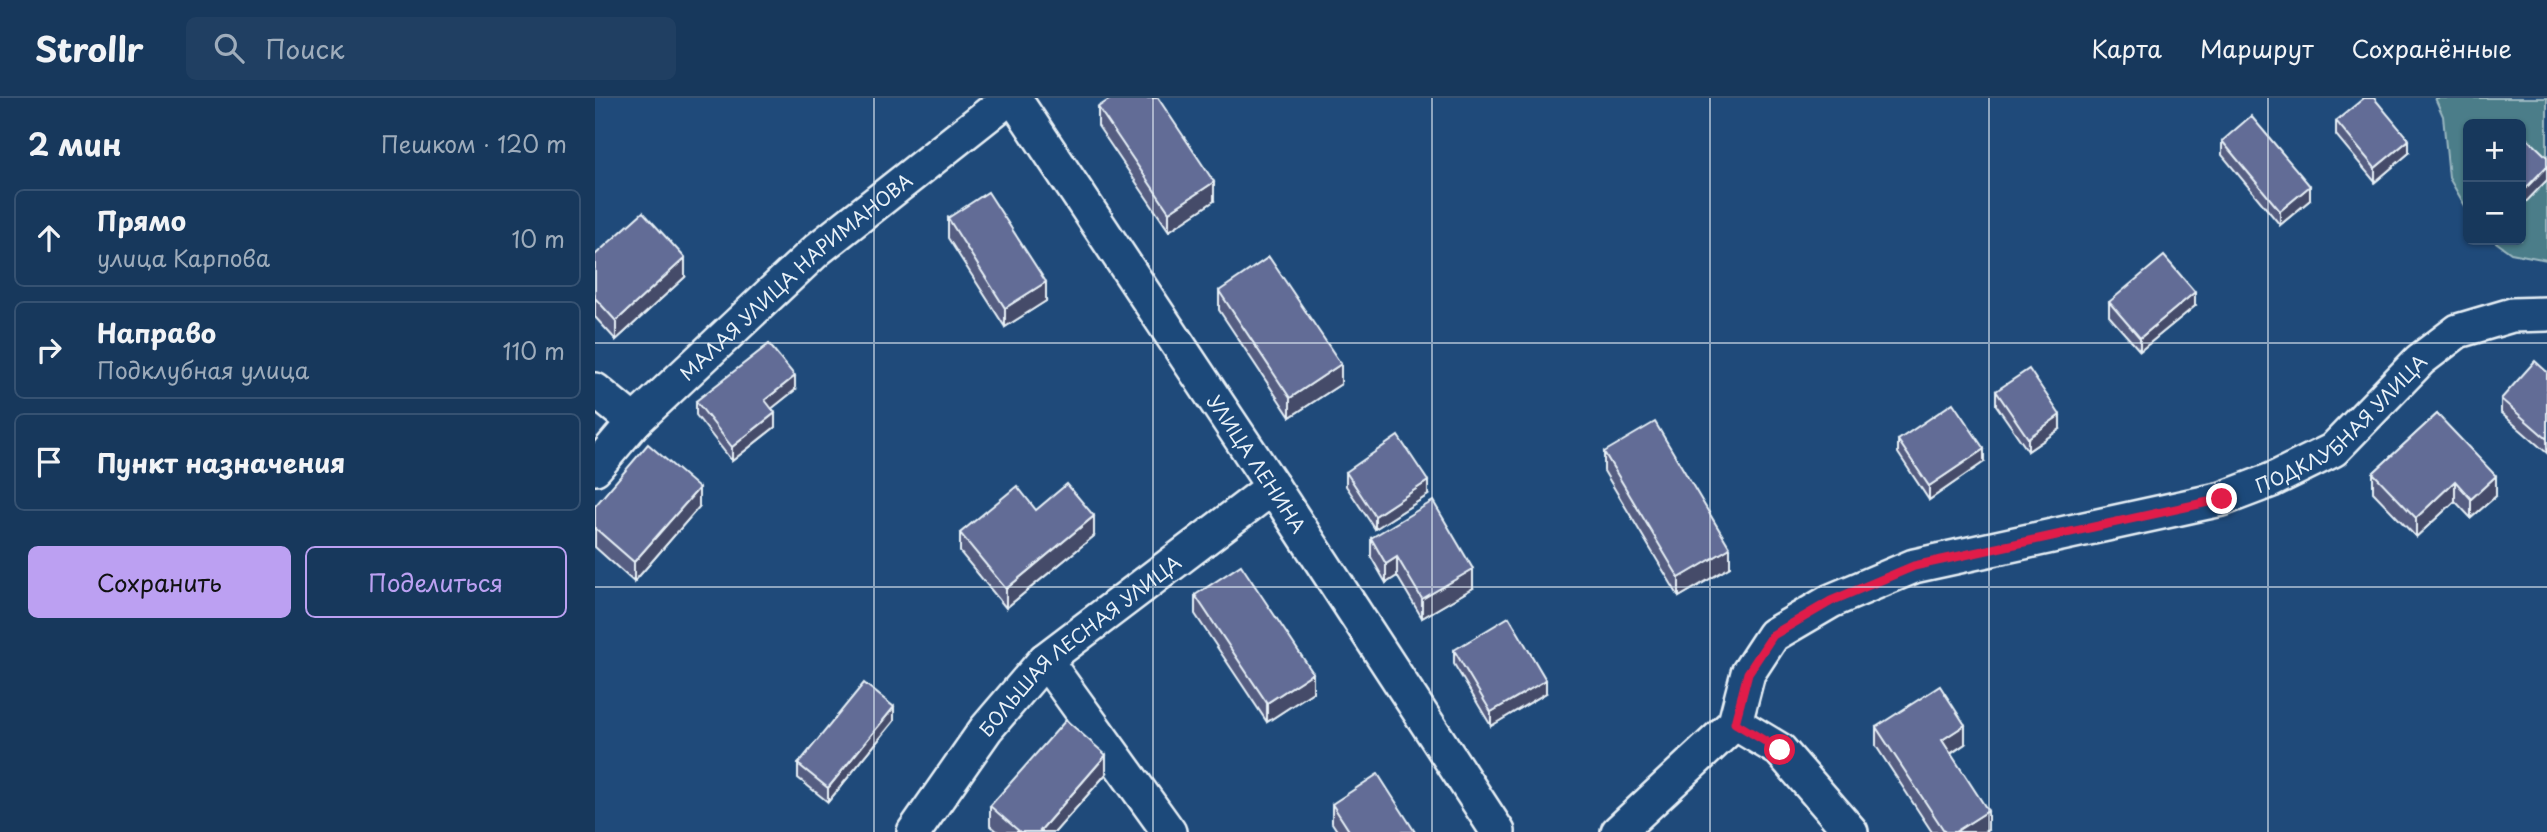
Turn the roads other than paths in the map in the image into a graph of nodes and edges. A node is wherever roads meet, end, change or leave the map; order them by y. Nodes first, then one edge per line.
1 (1011, 98) edge
2 (2547, 314) edge
3 (595, 390) edge
4 (634, 422) junction
5 (595, 468) edge
6 (1273, 487) junction
7 (1045, 660) junction
8 (1735, 723) junction
9 (914, 832) edge
10 (1169, 832) edge
11 (1498, 832) edge
12 (1618, 832) edge
13 (1851, 832) edge

1 - 4 street, МАЛАЯ УЛИЦА НАРИМАНОВА
1 - 6 street, УЛИЦА ЛЕНИНА
2 - 8 street, ПОДКЛУБНАЯ УЛИЦА
3 - 4 street
4 - 5 street, МАЛАЯ УЛИЦА НАРИМАНОВА
6 - 7 street, БОЛЬШАЯ ЛЕСНАЯ УЛИЦА
6 - 11 street, УЛИЦА ЛЕНИНА
7 - 9 street, БОЛЬШАЯ ЛЕСНАЯ УЛИЦА
7 - 10 street
8 - 12 street
8 - 13 street

